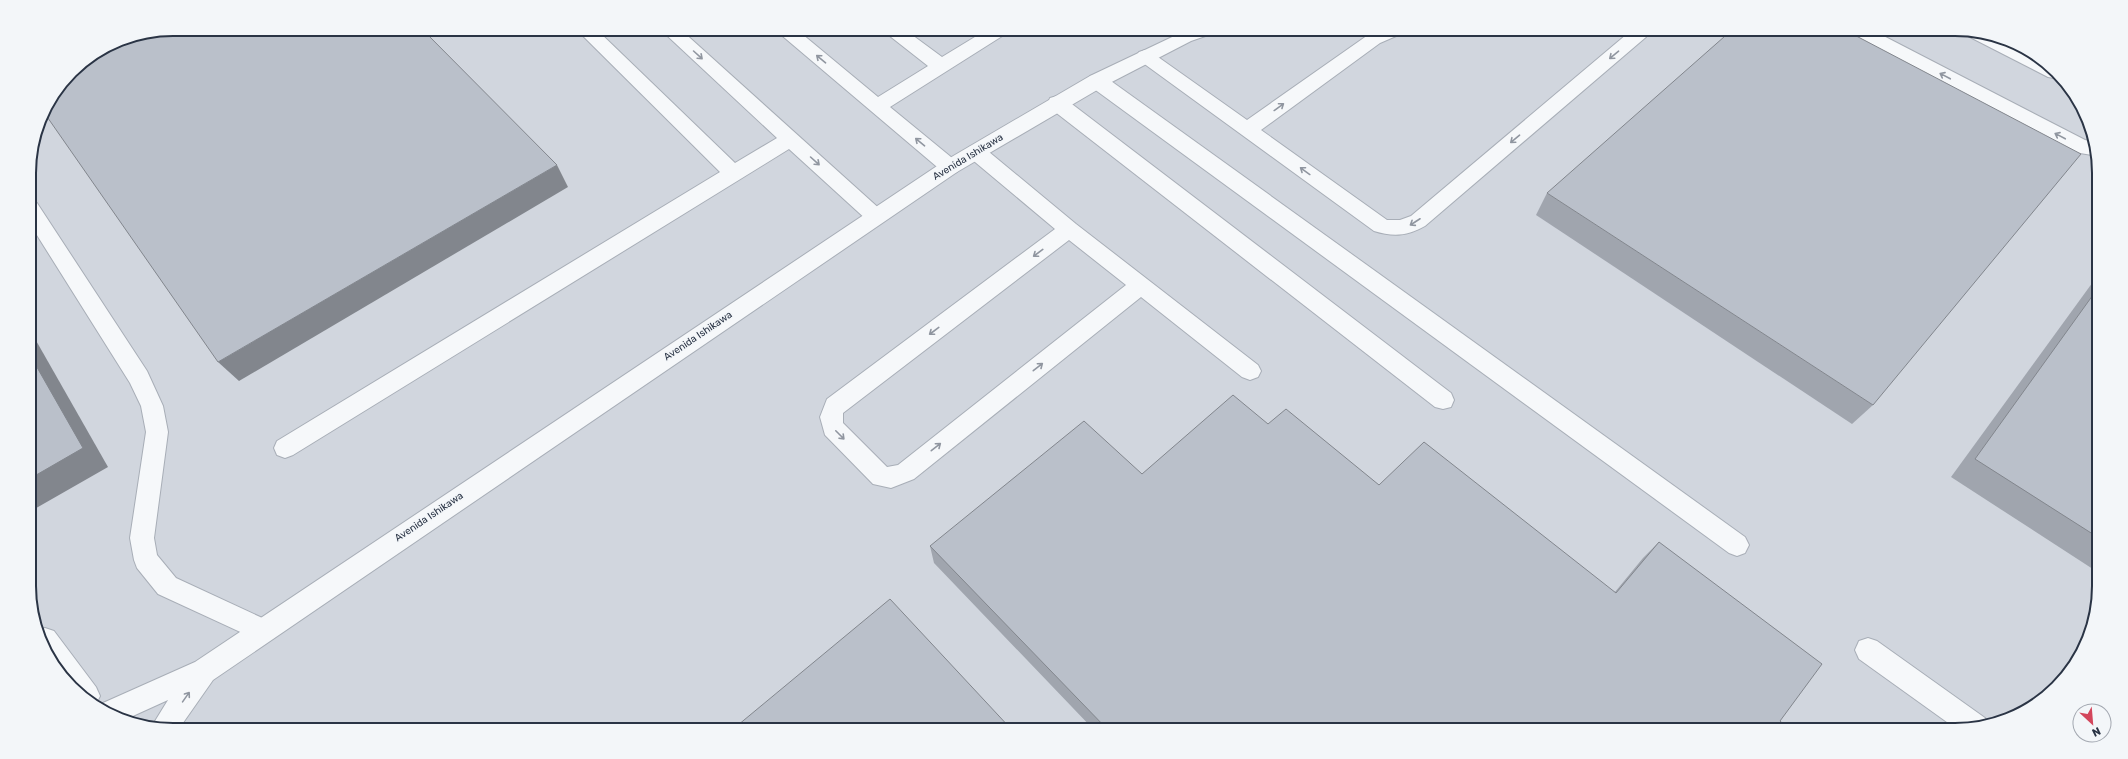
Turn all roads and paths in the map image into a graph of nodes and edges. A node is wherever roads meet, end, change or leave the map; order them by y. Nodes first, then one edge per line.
1 (592, 36) edge
2 (677, 36) edge
3 (793, 36) edge
4 (901, 36) edge
5 (989, 36) edge
6 (1192, 36) edge
7 (1381, 36) edge
8 (1636, 36) edge
9 (1869, 36) edge
10 (1994, 42) edge
11 (1145, 56) junction
12 (2036, 63) edge
13 (940, 66) junction
14 (1097, 81) junction
15 (1057, 104) junction
16 (877, 106) junction
17 (1247, 130) junction
18 (790, 139) junction
19 (2089, 148) edge
20 (976, 152) junction
21 (950, 167) junction
22 (734, 174) junction
23 (875, 216) junction
24 (36, 217) edge
25 (1069, 229) junction
26 (1140, 286) junction
27 (1250, 371) dead end
28 (1443, 400) dead end
29 (285, 448) dead end
30 (1737, 545) dead end
31 (262, 630) junction
32 (52, 649) edge
33 (1868, 650) dead end
34 (204, 671) junction
35 (78, 684) edge
36 (116, 710) edge
37 (1969, 722) edge
38 (168, 723) edge

1 - 22 street
2 -> 18 street
16 -> 3 street
4 - 13 street
5 - 13 street
6 - 11 street, Avenida Ishikawa
17 -> 7 street
8 -> 17 street
19 -> 9 street
10 - 12 street
11 - 14 street, Avenida Ishikawa
11 - 17 street
13 - 16 street
14 - 15 street, Avenida Ishikawa
14 - 30 street
15 - 20 street, Avenida Ishikawa
15 - 28 street
21 -> 16 street
18 - 22 street
18 -> 23 street
20 - 21 street, Avenida Ishikawa
20 - 25 street
21 - 23 street, Avenida Ishikawa
22 - 29 street
23 - 31 street, Avenida Ishikawa
24 - 31 street
25 - 26 street
25 -> 26 street
26 - 27 street
31 - 34 street, Avenida Ishikawa
32 - 35 street
33 - 37 street
34 - 36 street, Avenida Ishikawa
38 -> 34 street, Avenida Ishikawa

